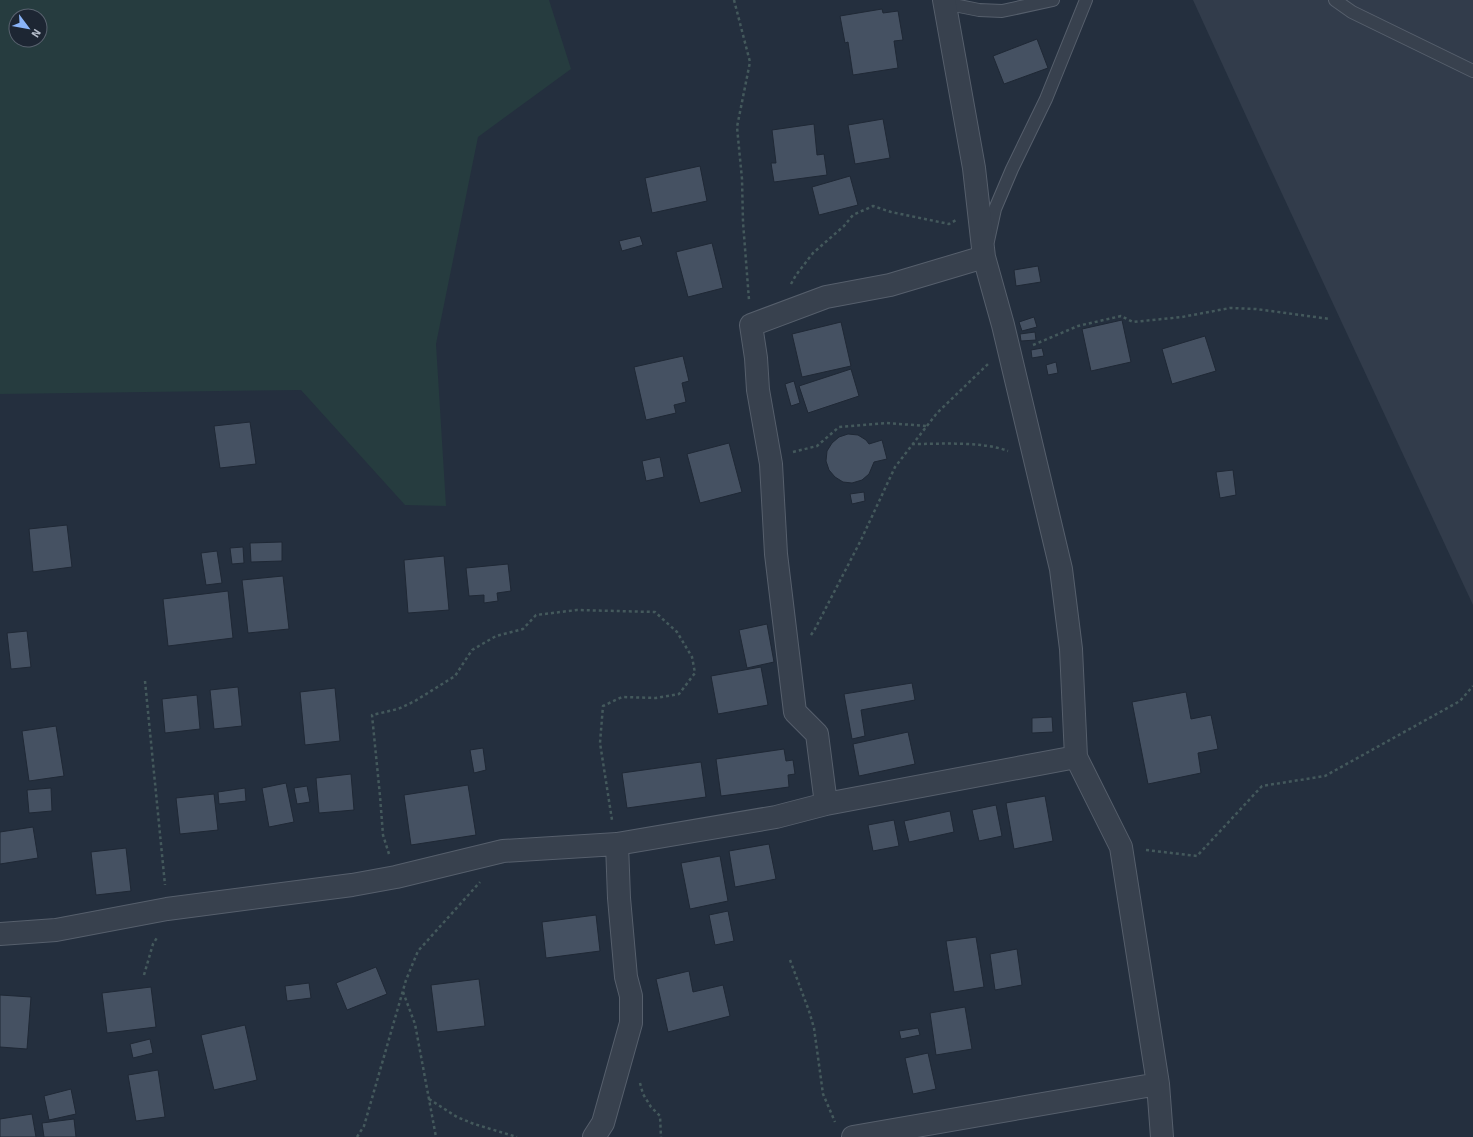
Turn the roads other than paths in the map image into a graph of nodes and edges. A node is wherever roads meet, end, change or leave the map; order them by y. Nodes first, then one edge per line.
1 (1053, 0) edge
2 (1086, 0) edge
3 (1335, 0) edge
4 (944, 2) edge
5 (1473, 71) edge
6 (984, 257) junction
7 (1076, 757) junction
8 (826, 804) junction
9 (617, 844) junction
10 (0, 934) edge
11 (1158, 1084) junction
12 (845, 1131) edge
13 (594, 1137) edge
14 (1162, 1137) edge

1 - 4 lane
2 - 6 lane
3 - 5 lane
4 - 6 street
6 - 7 street
6 - 8 street
7 - 8 street
7 - 11 street
8 - 9 street
9 - 10 street
9 - 13 street
11 - 12 street
11 - 14 street

